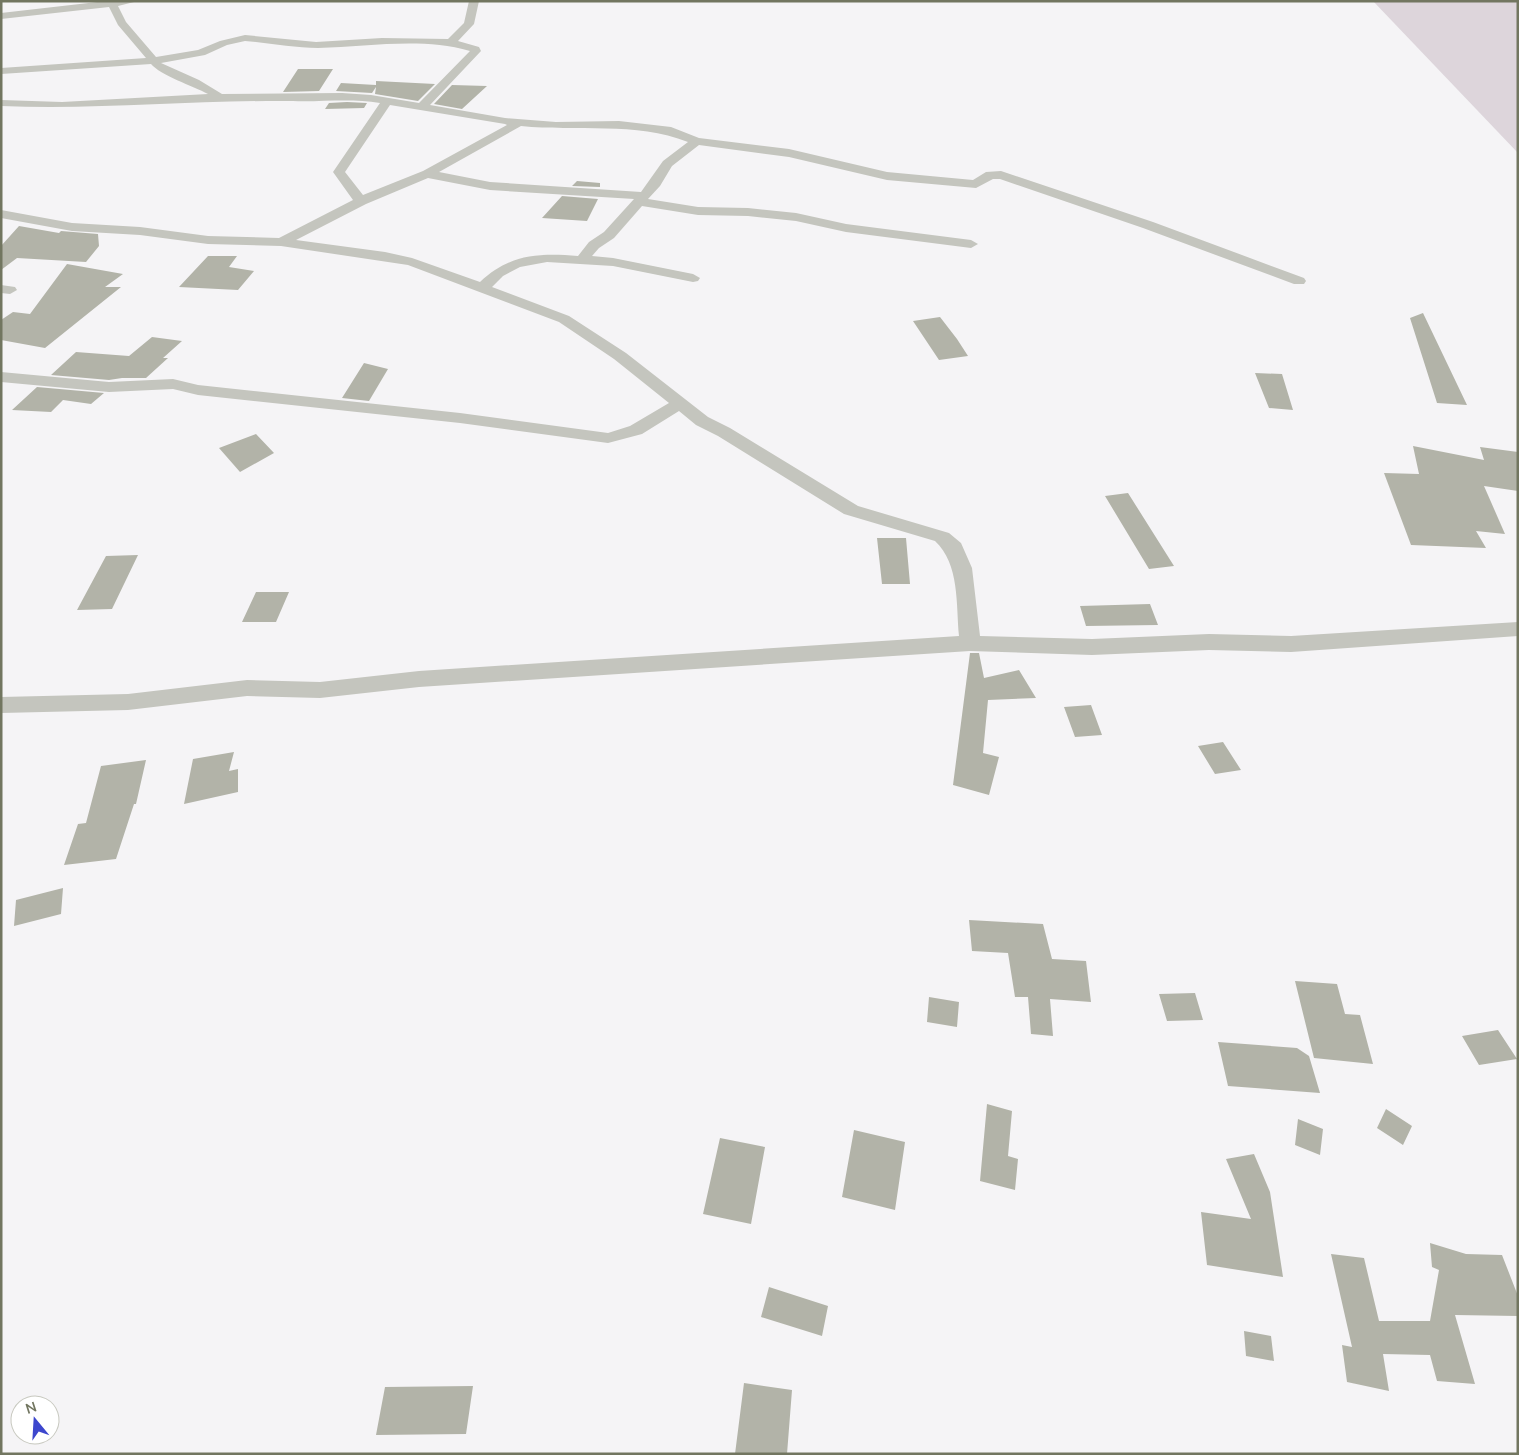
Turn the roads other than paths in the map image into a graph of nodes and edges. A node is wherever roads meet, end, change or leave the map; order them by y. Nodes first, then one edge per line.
1 (132, 1) edge
2 (474, 1) edge
3 (113, 4) junction
4 (62, 5) edge
5 (6, 6) dead end
6 (72, 8) junction
7 (22, 13) junction
8 (1, 16) edge
9 (1, 28) edge
10 (453, 43) junction
11 (153, 62) junction
12 (1, 71) edge
13 (220, 96) junction
14 (386, 102) junction
15 (1, 103) edge
16 (422, 106) junction
17 (520, 122) junction
18 (697, 142) junction
19 (426, 174) junction
20 (642, 199) junction
21 (361, 202) junction
22 (1, 214) edge
23 (281, 242) junction
24 (971, 244) dead end
25 (581, 261) junction
26 (693, 278) dead end
27 (1299, 281) dead end
28 (482, 288) junction
29 (1, 377) edge
30 (678, 404) junction
31 (1518, 629) edge
32 (970, 643) junction
33 (1, 705) edge

1 - 3 street
2 - 10 street
3 - 6 street
3 - 11 street
4 - 6 street
4 - 7 street
5 - 7 street
6 - 9 street
7 - 8 street
10 - 11 street
10 - 16 street
11 - 12 street
11 - 13 street
13 - 14 street
13 - 15 street
14 - 16 street
14 - 21 street
16 - 17 street
17 - 18 street
17 - 19 street
18 - 20 street
18 - 27 street
19 - 20 street
19 - 21 street
20 - 24 street
20 - 25 street
21 - 23 street
22 - 23 street
23 - 28 street
25 - 26 street
25 - 28 street
28 - 30 street
29 - 30 street
30 - 32 street
31 - 32 street
32 - 33 street

